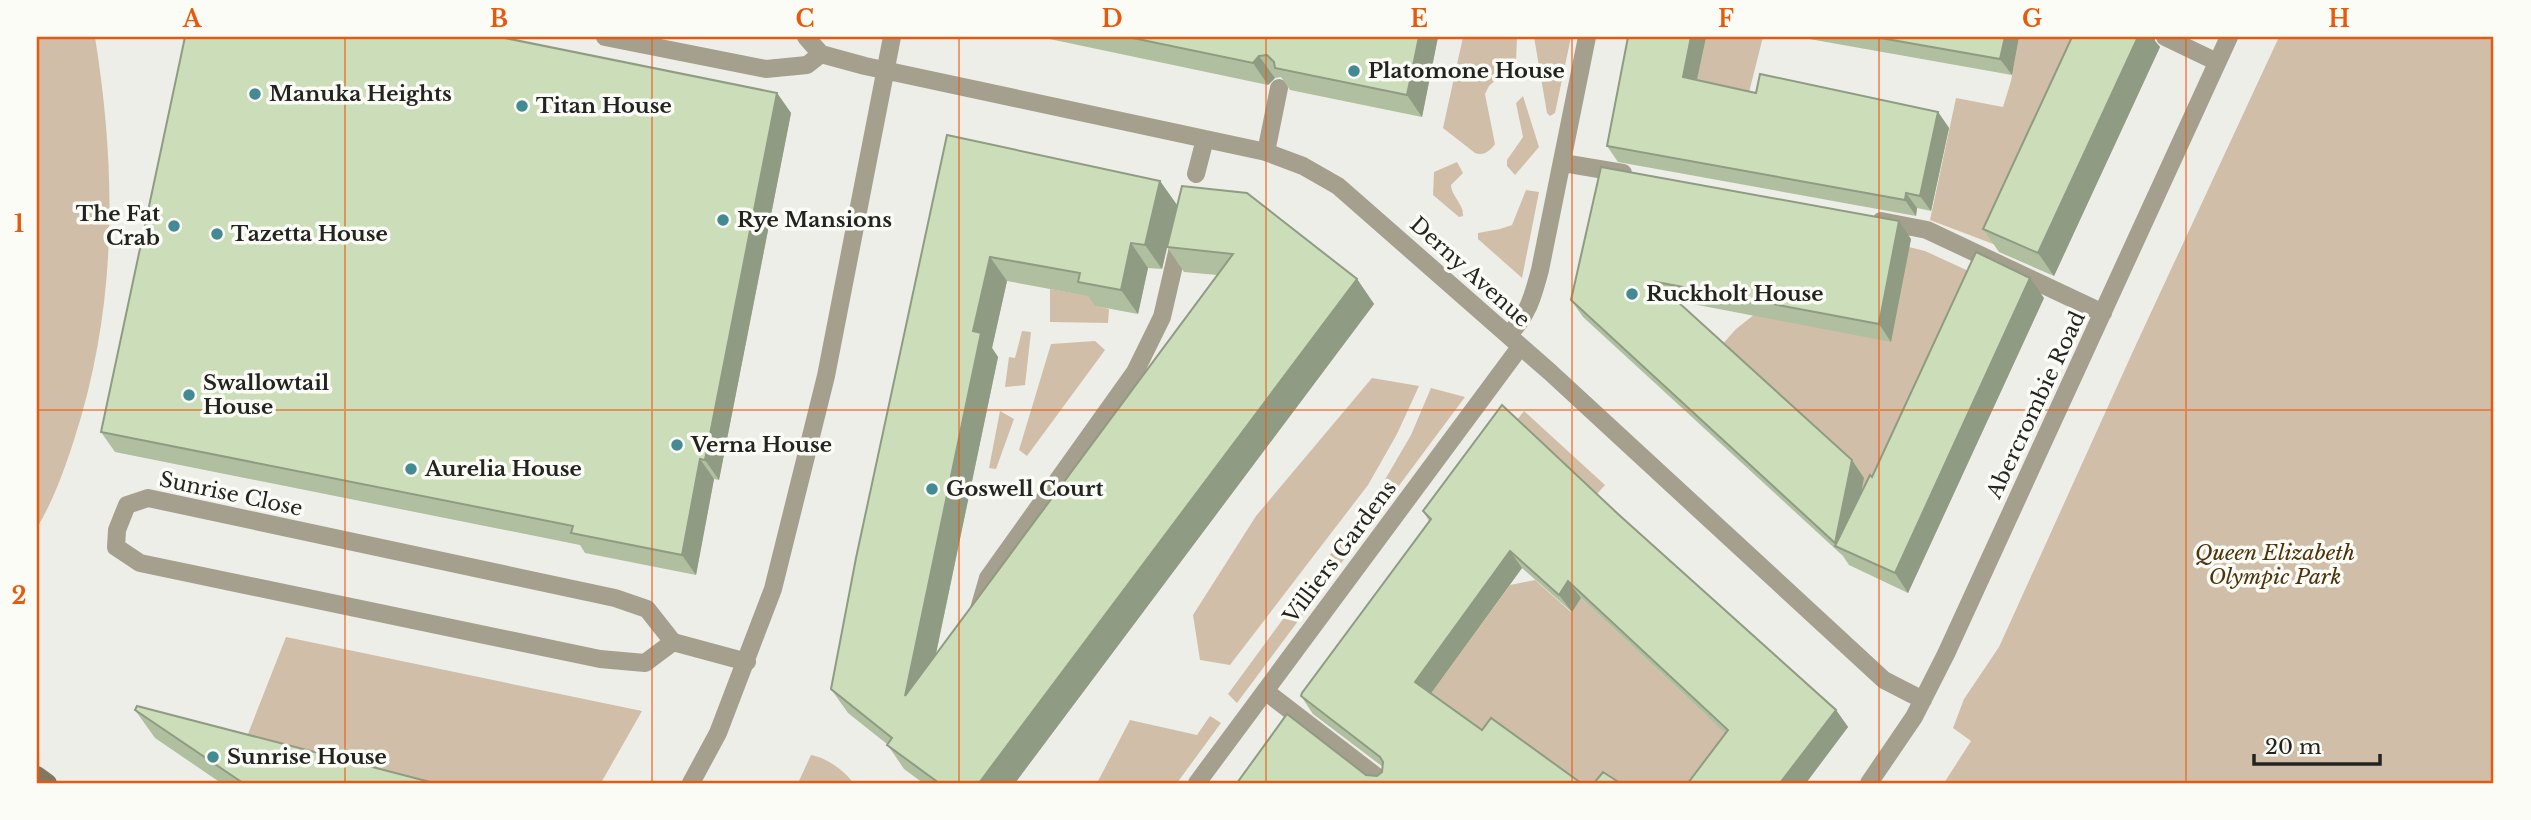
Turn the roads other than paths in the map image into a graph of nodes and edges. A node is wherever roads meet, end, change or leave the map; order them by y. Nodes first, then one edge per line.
1 (605, 37) edge
2 (806, 37) edge
3 (892, 37) edge
4 (1587, 37) edge
5 (2165, 37) edge
6 (2228, 37) edge
7 (821, 54) junction
8 (2217, 62) junction
9 (885, 71) junction
10 (1279, 88) edge
11 (1205, 139) junction
12 (1266, 152) junction
13 (1563, 163) junction
14 (1635, 175) edge
15 (1195, 181) dead end
16 (1187, 213) edge
17 (1861, 217) edge
18 (2103, 313) junction
19 (1514, 341) junction
20 (974, 624) edge
21 (673, 642) junction
22 (747, 662) junction
23 (1265, 691) junction
24 (1923, 700) junction
25 (37, 775) edge
26 (48, 783) edge
27 (691, 783) edge
28 (1197, 783) edge
29 (1385, 783) edge
30 (1869, 783) edge

1 - 7 street
2 - 7 street
3 - 9 street
4 - 13 street, Villiers Gardens
5 - 8 street
6 - 8 street, Abercrombie Road
7 - 9 street, Derny Avenue
8 - 18 street, Abercrombie Road
9 - 11 street, Derny Avenue
9 - 22 street
10 - 12 street
11 - 12 street, Derny Avenue
11 - 15 street
12 - 19 street, Derny Avenue
13 - 14 street
13 - 19 street, Villiers Gardens
16 - 20 street
17 - 18 street
18 - 24 street, Abercrombie Road
19 - 23 street, Villiers Gardens
19 - 24 street, Derny Avenue
21 - 21 street, Sunrise Close
21 - 22 street
22 - 27 street
23 - 28 street, Villiers Gardens
23 - 29 street
24 - 30 street, Abercrombie Road
25 - 26 street

